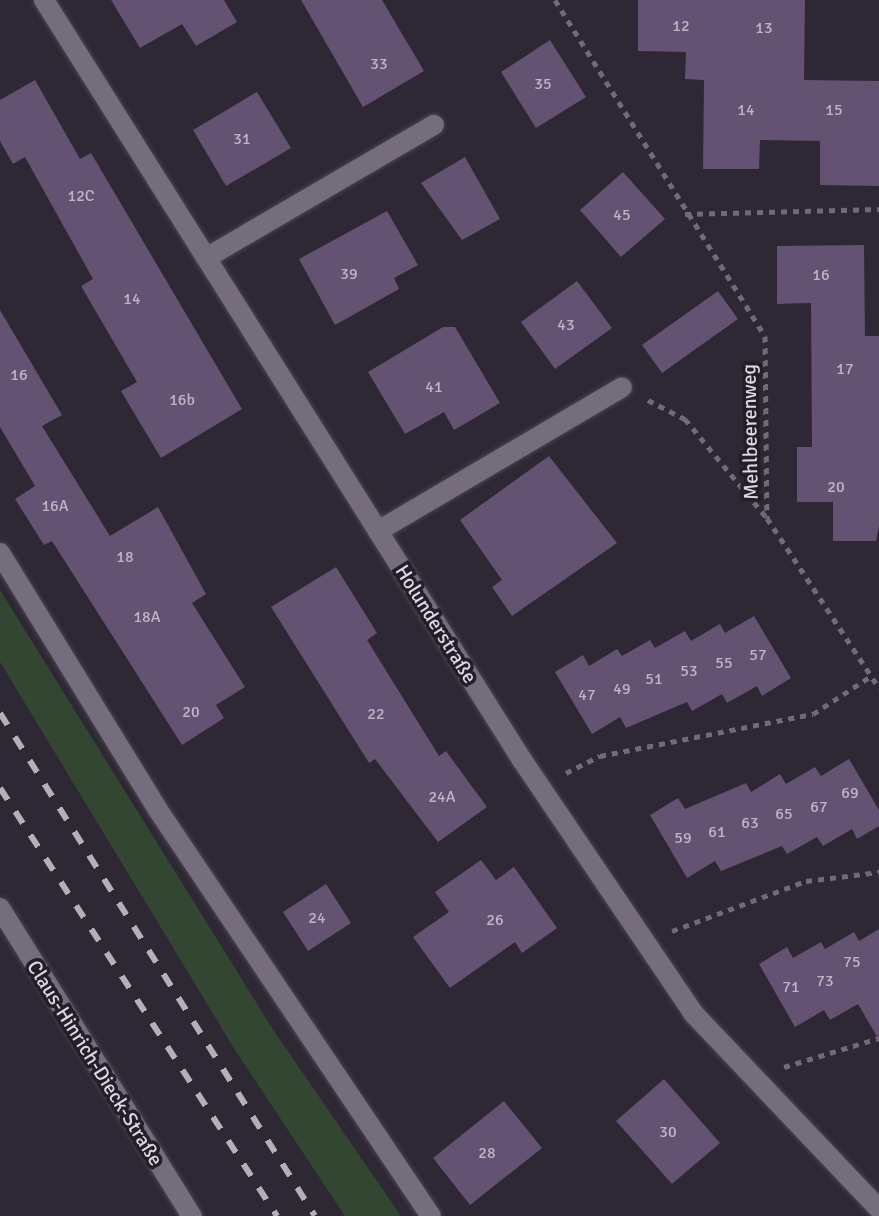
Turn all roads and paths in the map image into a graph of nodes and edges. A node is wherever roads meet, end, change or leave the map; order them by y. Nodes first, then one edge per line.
1 (44, 0) edge
2 (555, 0) edge
3 (434, 125) dead end
4 (879, 209) edge
5 (685, 214) junction
6 (206, 258) junction
7 (622, 387) joint
8 (767, 518) junction
9 (378, 531) junction
10 (0, 553) edge
11 (871, 676) junction
12 (879, 688) edge
13 (540, 786) junction
14 (879, 872) edge
15 (0, 908) edge
16 (647, 945) junction
17 (879, 1038) edge
18 (754, 1079) junction
19 (879, 1209) edge
20 (192, 1216) edge
21 (431, 1216) edge

1 - 6 street, Holunderstraße
2 - 5 path, Mehlbeerenweg
3 - 6 street
4 - 5 path
5 - 8 path, Mehlbeerenweg
6 - 9 street, Holunderstraße
7 - 8 path
7 - 9 street
8 - 11 path, Mehlbeerenweg
9 - 13 street, Holunderstraße
10 - 21 street
11 - 12 path, Mehlbeerenweg
11 - 13 path
13 - 16 street, Holunderstraße
14 - 16 path
15 - 20 street, Claus-Hinrich-Dieck-Straße
16 - 18 street, Holunderstraße
17 - 18 path
18 - 19 street, Holunderstraße

